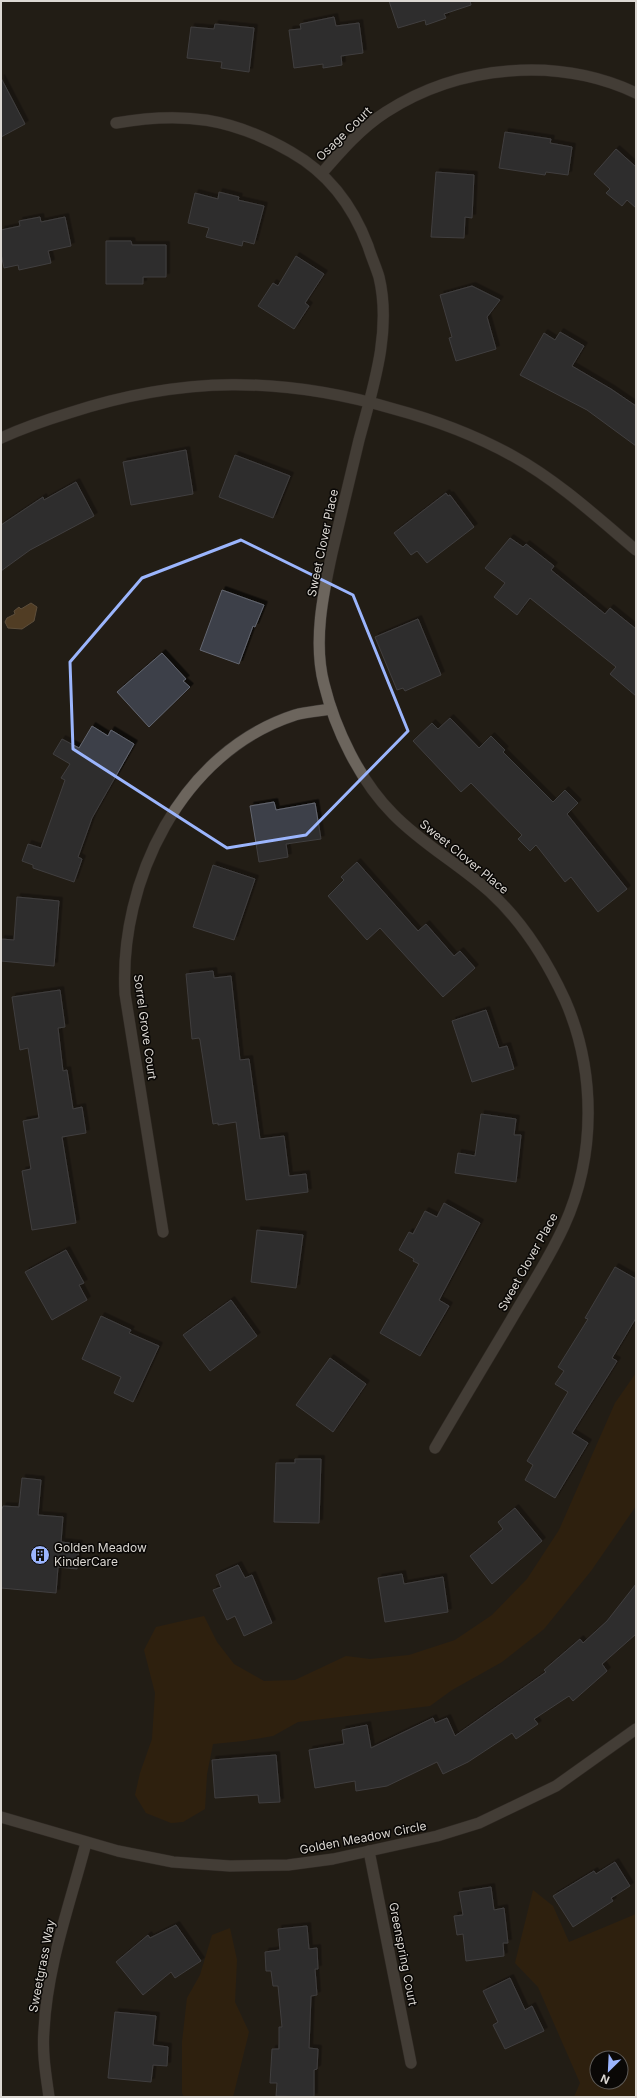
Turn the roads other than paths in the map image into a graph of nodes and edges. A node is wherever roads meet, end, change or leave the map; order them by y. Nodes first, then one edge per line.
1 (636, 93) edge
2 (116, 123) dead end
3 (322, 173) junction
4 (370, 402) junction
5 (1, 438) edge
6 (636, 550) edge
7 (331, 709) junction
8 (163, 1232) dead end
9 (435, 1448) dead end
10 (636, 1729) edge
11 (1, 1817) edge
12 (86, 1843) junction
13 (369, 1851) junction
14 (411, 2063) dead end
15 (49, 2097) edge

1 - 3 street, Osage Court
2 - 3 street, Sweet Clover Place
3 - 4 street, Sweet Clover Place
4 - 5 street
4 - 6 street
4 - 7 street, Sweet Clover Place
7 - 8 street, Sorrel Grove Court
7 - 9 street, Sweet Clover Place
10 - 13 street, Golden Meadow Circle
11 - 12 street, Golden Meadow Circle
12 - 13 street, Golden Meadow Circle
12 - 15 street, Sweetgrass Way
13 - 14 street, Greenspring Court

